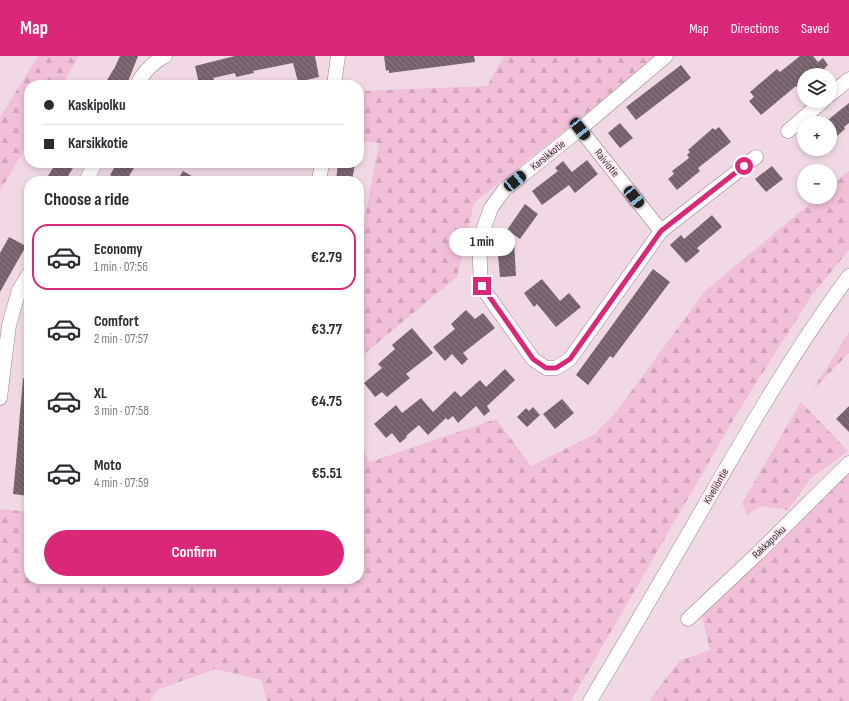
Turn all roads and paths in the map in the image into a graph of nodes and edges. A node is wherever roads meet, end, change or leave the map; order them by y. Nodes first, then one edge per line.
1 (165, 56) edge
2 (338, 56) edge
3 (666, 56) edge
4 (849, 79) edge
5 (140, 80) edge
6 (335, 80) edge
7 (837, 89) edge
8 (816, 108) edge
9 (580, 129) junction
10 (788, 131) dead end
11 (756, 157) dead end
12 (661, 231) junction
13 (849, 276) edge
14 (24, 282) edge
15 (0, 398) edge
16 (849, 463) edge
17 (688, 619) dead end
18 (590, 701) edge

1 - 5 street
2 - 6 street
3 - 9 street, Karsikkotie
4 - 7 street
8 - 10 street
9 - 12 street, Raiviotie
9 - 12 street, Karsikkotie
11 - 12 street
13 - 18 street, Kiveliöntie
14 - 15 street
16 - 17 street, Rakkapolku

